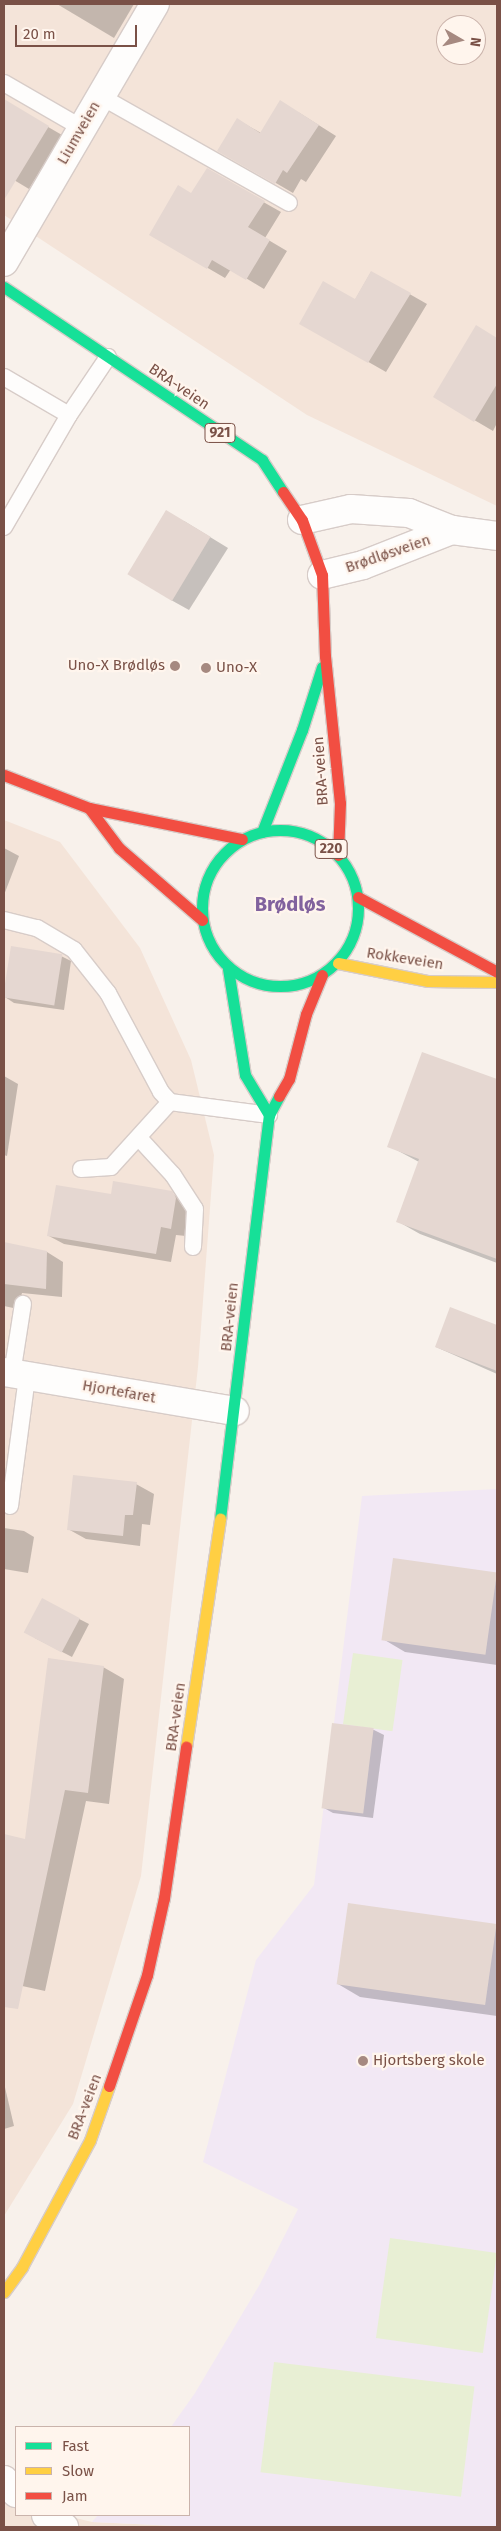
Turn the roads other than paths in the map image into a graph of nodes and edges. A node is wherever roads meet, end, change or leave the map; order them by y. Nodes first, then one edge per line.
1 (155, 4) edge
2 (4, 83) edge
3 (100, 96) junction
4 (82, 128) junction
5 (290, 203) dead end
6 (4, 262) edge
7 (4, 287) edge
8 (108, 357) junction
9 (4, 377) edge
10 (69, 415) junction
11 (302, 520) junction
12 (4, 527) edge
13 (452, 530) junction
14 (497, 536) edge
15 (322, 574) junction
16 (325, 656) junction
17 (4, 775) edge
18 (89, 808) junction
19 (262, 832) junction
20 (242, 839) junction
21 (338, 855) junction
22 (358, 897) junction
23 (4, 920) edge
24 (202, 920) junction
25 (338, 962) junction
26 (228, 969) junction
27 (497, 972) edge
28 (322, 975) junction
29 (497, 982) edge
30 (170, 1102) junction
31 (269, 1116) junction
32 (139, 1138) junction
33 (81, 1169) dead end
34 (193, 1247) dead end
35 (23, 1304) dead end
36 (14, 1374) edge
37 (235, 1412) junction
38 (10, 1506) dead end
39 (4, 2292) edge
40 (4, 2480) edge
41 (15, 2492) edge
42 (48, 2516) edge
43 (64, 2527) edge

1 - 3 street, Liumveien
2 - 4 lane
3 - 4 street, Liumveien
3 - 5 lane
4 - 6 street, Liumveien
7 - 8 main road, BRA-veien / 921
8 - 10 lane
8 - 11 main road, BRA-veien / 921
9 - 10 lane
10 - 12 lane
11 - 13 street, Brødløsveien
11 - 15 main road, BRA-veien / 921
13 - 14 street, Brødløsveien
13 - 15 street, Brødløsveien
15 - 16 main road, BRA-veien / 921
16 - 19 main road, BRA-veien / 921
16 - 21 main road, BRA-veien / 921
17 - 18 main road
18 - 20 main road
18 - 24 main road
19 - 20 main road, 220
19 - 21 main road, 220
20 - 24 main road, 220
21 - 22 main road, 220
22 - 25 main road, 220
22 - 27 main road, Rokkeveien
23 - 30 lane
24 - 26 main road, 220
25 - 28 main road, 220
25 - 29 main road, Rokkeveien
26 - 28 main road, 220
26 - 31 main road
28 - 31 main road, BRA-veien
30 - 31 lane
30 - 32 lane
31 - 37 main road, BRA-veien
32 - 33 lane
32 - 34 lane
35 - 36 lane
36 - 37 street, Hjortefaret
36 - 38 lane
37 - 39 main road, BRA-veien
40 - 41 street
42 - 43 street

